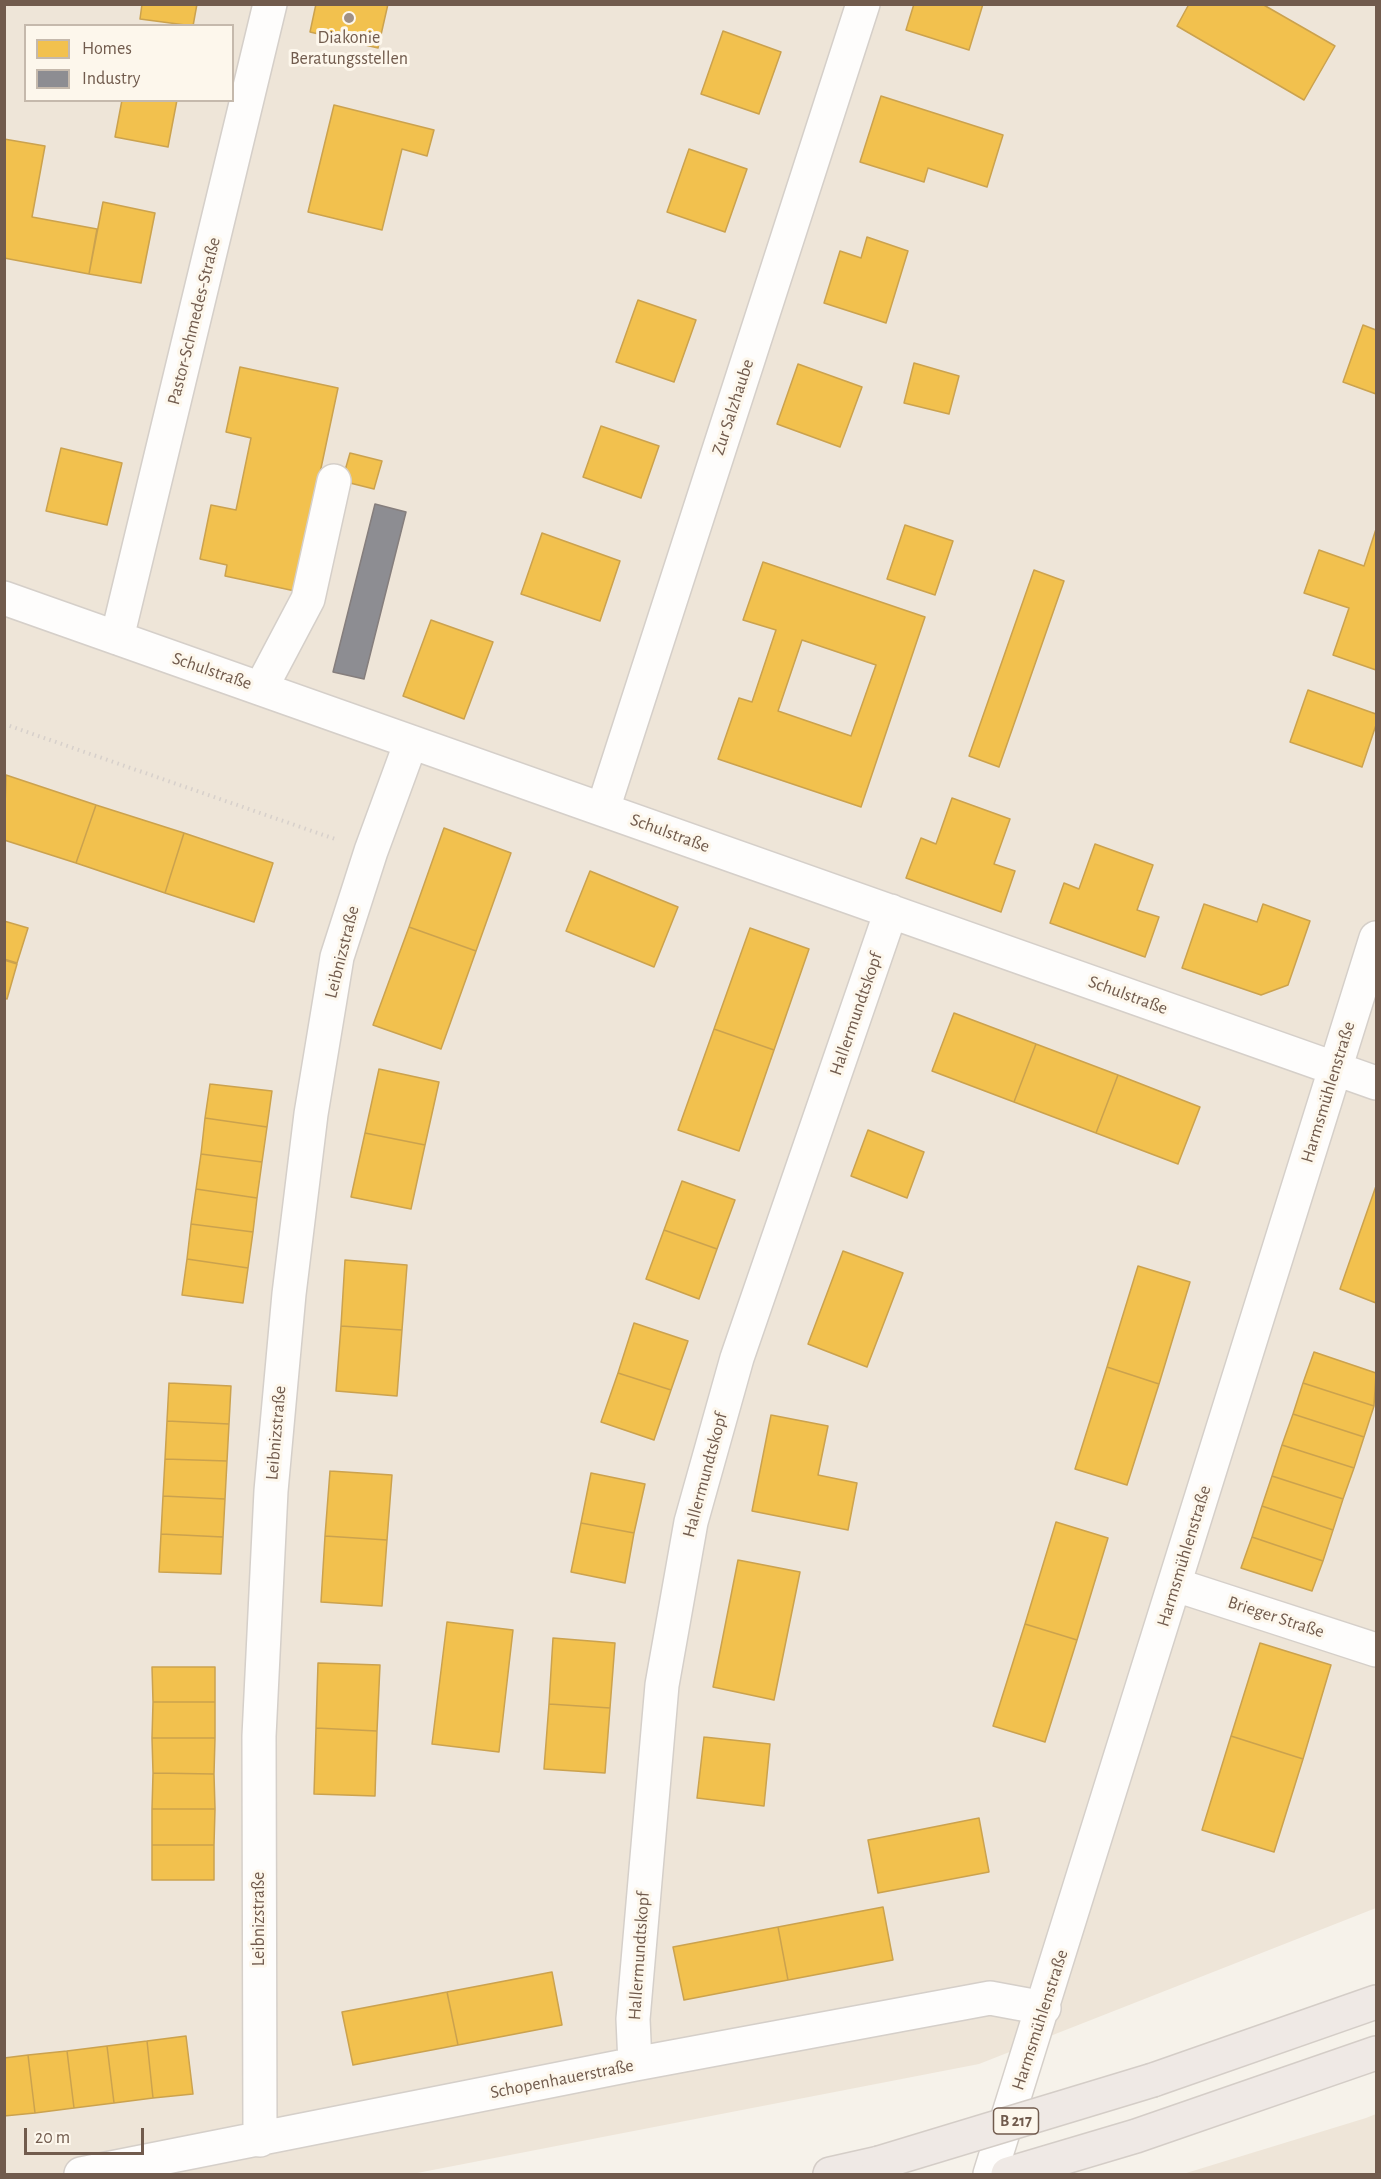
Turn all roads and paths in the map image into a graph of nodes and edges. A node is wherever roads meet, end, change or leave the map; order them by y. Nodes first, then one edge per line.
1 (270, 4) edge
2 (862, 4) edge
3 (334, 482) dead end
4 (4, 598) edge
5 (117, 638) junction
6 (261, 688) junction
7 (4, 724) edge
8 (411, 742) junction
9 (603, 809) junction
10 (371, 851) junction
11 (891, 911) junction
12 (1377, 938) edge
13 (1335, 1069) junction
14 (1377, 1083) edge
15 (1176, 1585) junction
16 (1377, 1650) edge
17 (1377, 2002) edge
18 (1044, 2008) junction
19 (1377, 2054) edge
20 (635, 2064) junction
21 (260, 2140) junction
22 (81, 2175) edge
23 (830, 2175) edge
24 (990, 2175) edge
25 (1008, 2175) edge

1 - 5 street, Pastor-Schmedes-Straße
2 - 9 street, Zur Salzhaube
3 - 6 street
4 - 5 street, Schulstraße
5 - 6 street, Schulstraße
6 - 8 street, Schulstraße
7 - 10 path
8 - 9 street, Schulstraße
8 - 10 street, Leibnizstraße
9 - 11 street, Schulstraße
10 - 21 street, Leibnizstraße
11 - 13 street, Schulstraße
11 - 20 street, Hallermundtskopf
12 - 13 street, Harmsmühlenstraße
13 - 14 street, Schulstraße
13 - 15 street, Harmsmühlenstraße
15 - 16 street, Brieger Straße
15 - 18 street, Harmsmühlenstraße
17 - 23 highway, B 217, bridge
18 - 20 street, Schopenhauerstraße
18 - 24 street, Harmsmühlenstraße
19 - 25 highway
20 - 21 street, Schopenhauerstraße
21 - 22 street, Schopenhauerstraße

